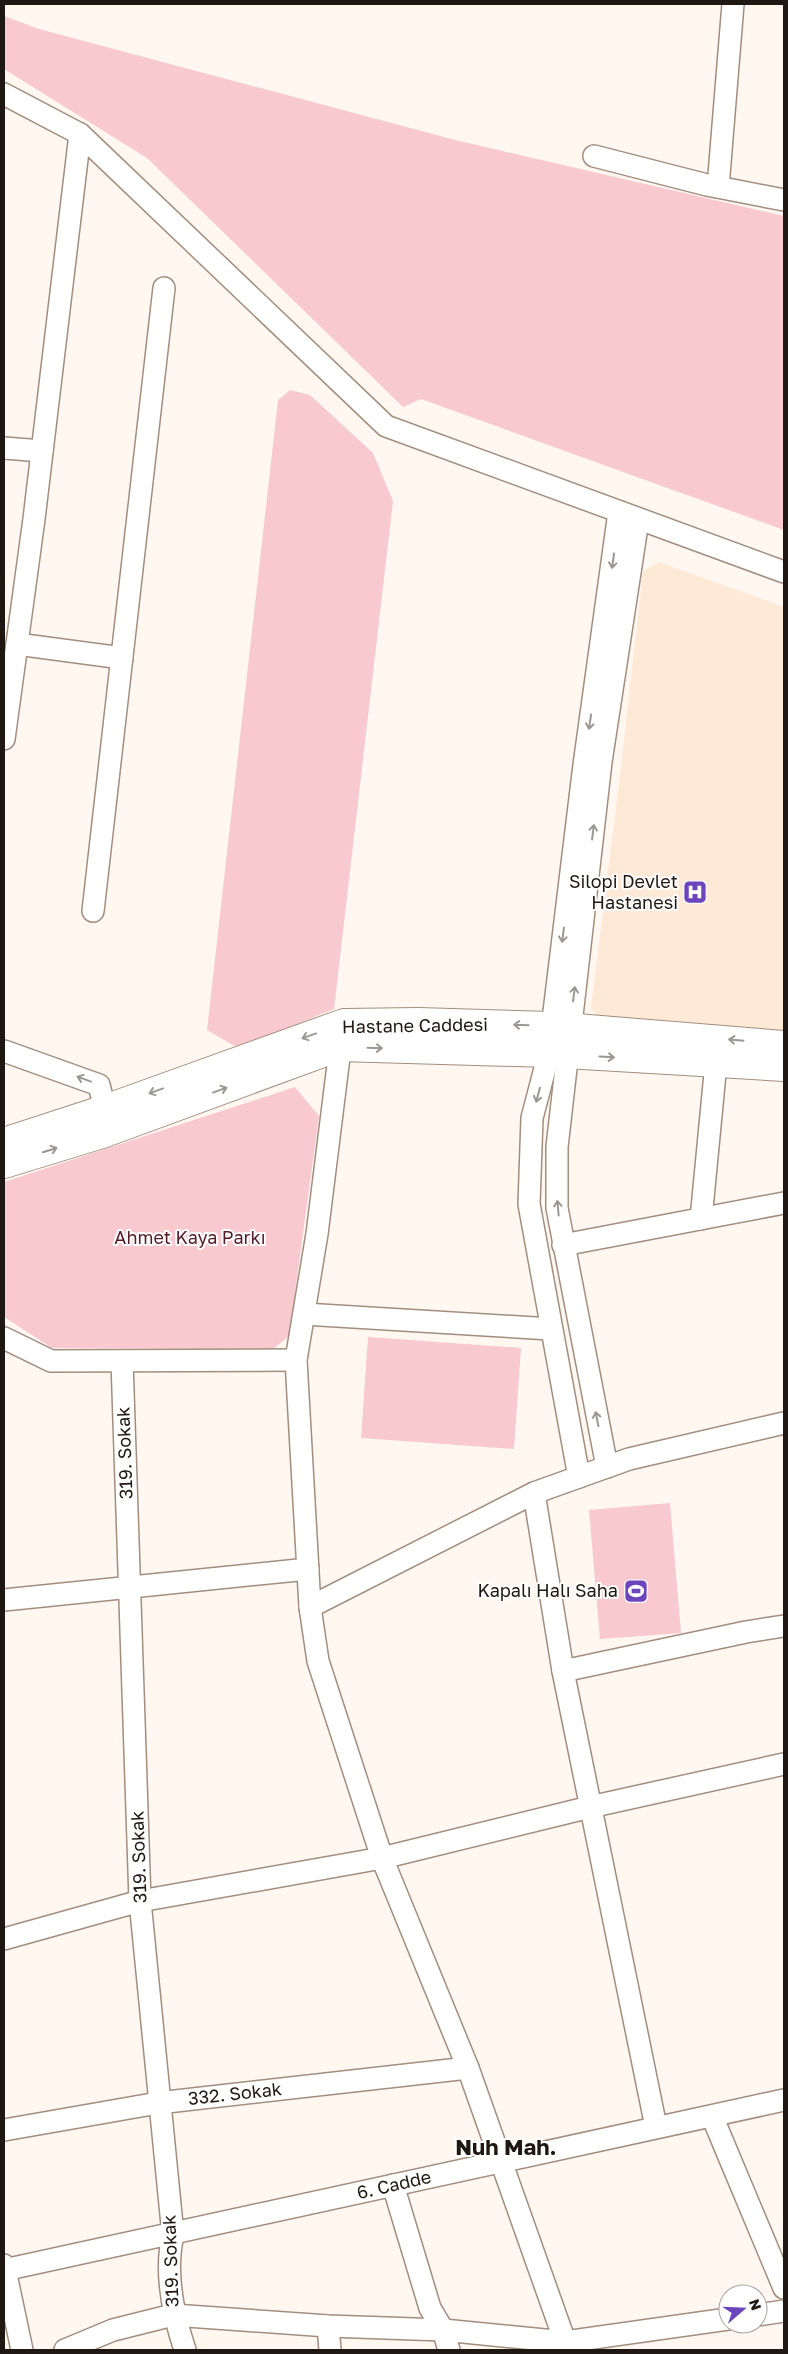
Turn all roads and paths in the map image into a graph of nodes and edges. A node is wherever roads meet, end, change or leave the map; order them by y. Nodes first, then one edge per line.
1 (733, 4) edge
2 (4, 94) edge
3 (80, 134) junction
4 (594, 156) dead end
5 (718, 187) junction
6 (784, 200) edge
7 (164, 288) dead end
8 (4, 448) edge
9 (42, 452) junction
10 (629, 516) junction
11 (784, 572) edge
12 (17, 644) junction
13 (122, 658) junction
14 (4, 739) edge
15 (93, 911) dead end
16 (561, 1027) junction
17 (342, 1035) junction
18 (784, 1045) edge
19 (4, 1051) edge
20 (557, 1054) junction
21 (716, 1063) junction
22 (784, 1067) edge
23 (103, 1122) junction
24 (4, 1142) edge
25 (4, 1164) edge
26 (784, 1203) edge
27 (701, 1219) junction
28 (563, 1245) junction
29 (304, 1314) junction
30 (551, 1329) junction
31 (4, 1338) edge
32 (296, 1360) junction
33 (122, 1361) junction
34 (784, 1424) edge
35 (607, 1467) junction
36 (579, 1477) junction
37 (534, 1493) junction
38 (308, 1569) junction
39 (129, 1585) junction
40 (4, 1600) edge
41 (310, 1607) junction
42 (784, 1626) edge
43 (563, 1671) junction
44 (784, 1764) edge
45 (590, 1807) junction
46 (382, 1858) junction
47 (140, 1900) junction
48 (4, 1939) edge
49 (468, 2068) junction
50 (784, 2100) edge
51 (158, 2103) junction
52 (712, 2116) junction
53 (656, 2128) junction
54 (4, 2130) edge
55 (502, 2161) junction
56 (393, 2185) junction
57 (172, 2235) junction
58 (4, 2268) edge
59 (784, 2286) edge
60 (784, 2312) edge
61 (768, 2314) edge
62 (173, 2315) junction
63 (718, 2321) edge
64 (328, 2326) junction
65 (443, 2330) junction
66 (566, 2346) edge
67 (22, 2350) edge
68 (65, 2350) edge
69 (185, 2350) edge
70 (330, 2350) edge
71 (449, 2350) edge

1 - 5 street
2 - 3 street
3 - 9 street
3 - 10 street
4 - 5 street
5 - 6 street
7 - 13 street
8 - 9 street
9 - 12 street
10 - 11 street
10 - 16 street
12 - 13 street
12 - 14 street
13 - 15 street
16 -> 17 main road, Hastane Caddesi
18 -> 16 main road, Hastane Caddesi
16 - 20 street
17 -> 20 main road, Hastane Caddesi
17 - 23 main road, Hastane Caddesi
17 - 29 street
23 -> 19 street
20 -> 21 main road, Hastane Caddesi
28 -> 20 street
20 -> 30 street
21 - 22 main road, Hastane Caddesi
21 - 27 street
23 - 24 main road, Hastane Caddesi
25 -> 23 main road, Hastane Caddesi
26 - 27 street
27 - 28 street
35 -> 28 street
29 - 30 street
29 - 32 street
30 - 36 street
31 - 33 street
32 - 33 street
32 - 38 street
33 - 39 street, 319. Sokak
34 - 35 street
35 - 36 street
36 - 37 street
37 - 41 street
37 - 43 street
38 - 39 street
38 - 41 street
39 - 40 street
39 - 47 street, 319. Sokak
41 - 46 street
42 - 43 street
43 - 45 street
44 - 45 street
45 - 46 street
45 - 53 street
46 - 47 street
46 - 49 street
47 - 48 street
47 - 51 street, 319. Sokak
49 - 51 street, 332. Sokak
49 - 55 street
50 - 52 street, 6. Cadde
51 - 54 street, 332. Sokak
51 - 57 street, 319. Sokak
52 - 53 street, 6. Cadde
52 - 59 street
53 - 55 street, 6. Cadde
55 - 56 street, 6. Cadde
55 - 66 street
56 - 57 street, 6. Cadde
56 - 65 street
57 - 58 street, 6. Cadde
57 - 62 street, 319. Sokak
58 - 67 street
60 - 61 street
62 - 64 street
62 - 68 street
62 - 69 street, 319. Sokak
63 - 66 street
64 - 65 street
64 - 70 street
65 - 66 street
65 - 71 street

